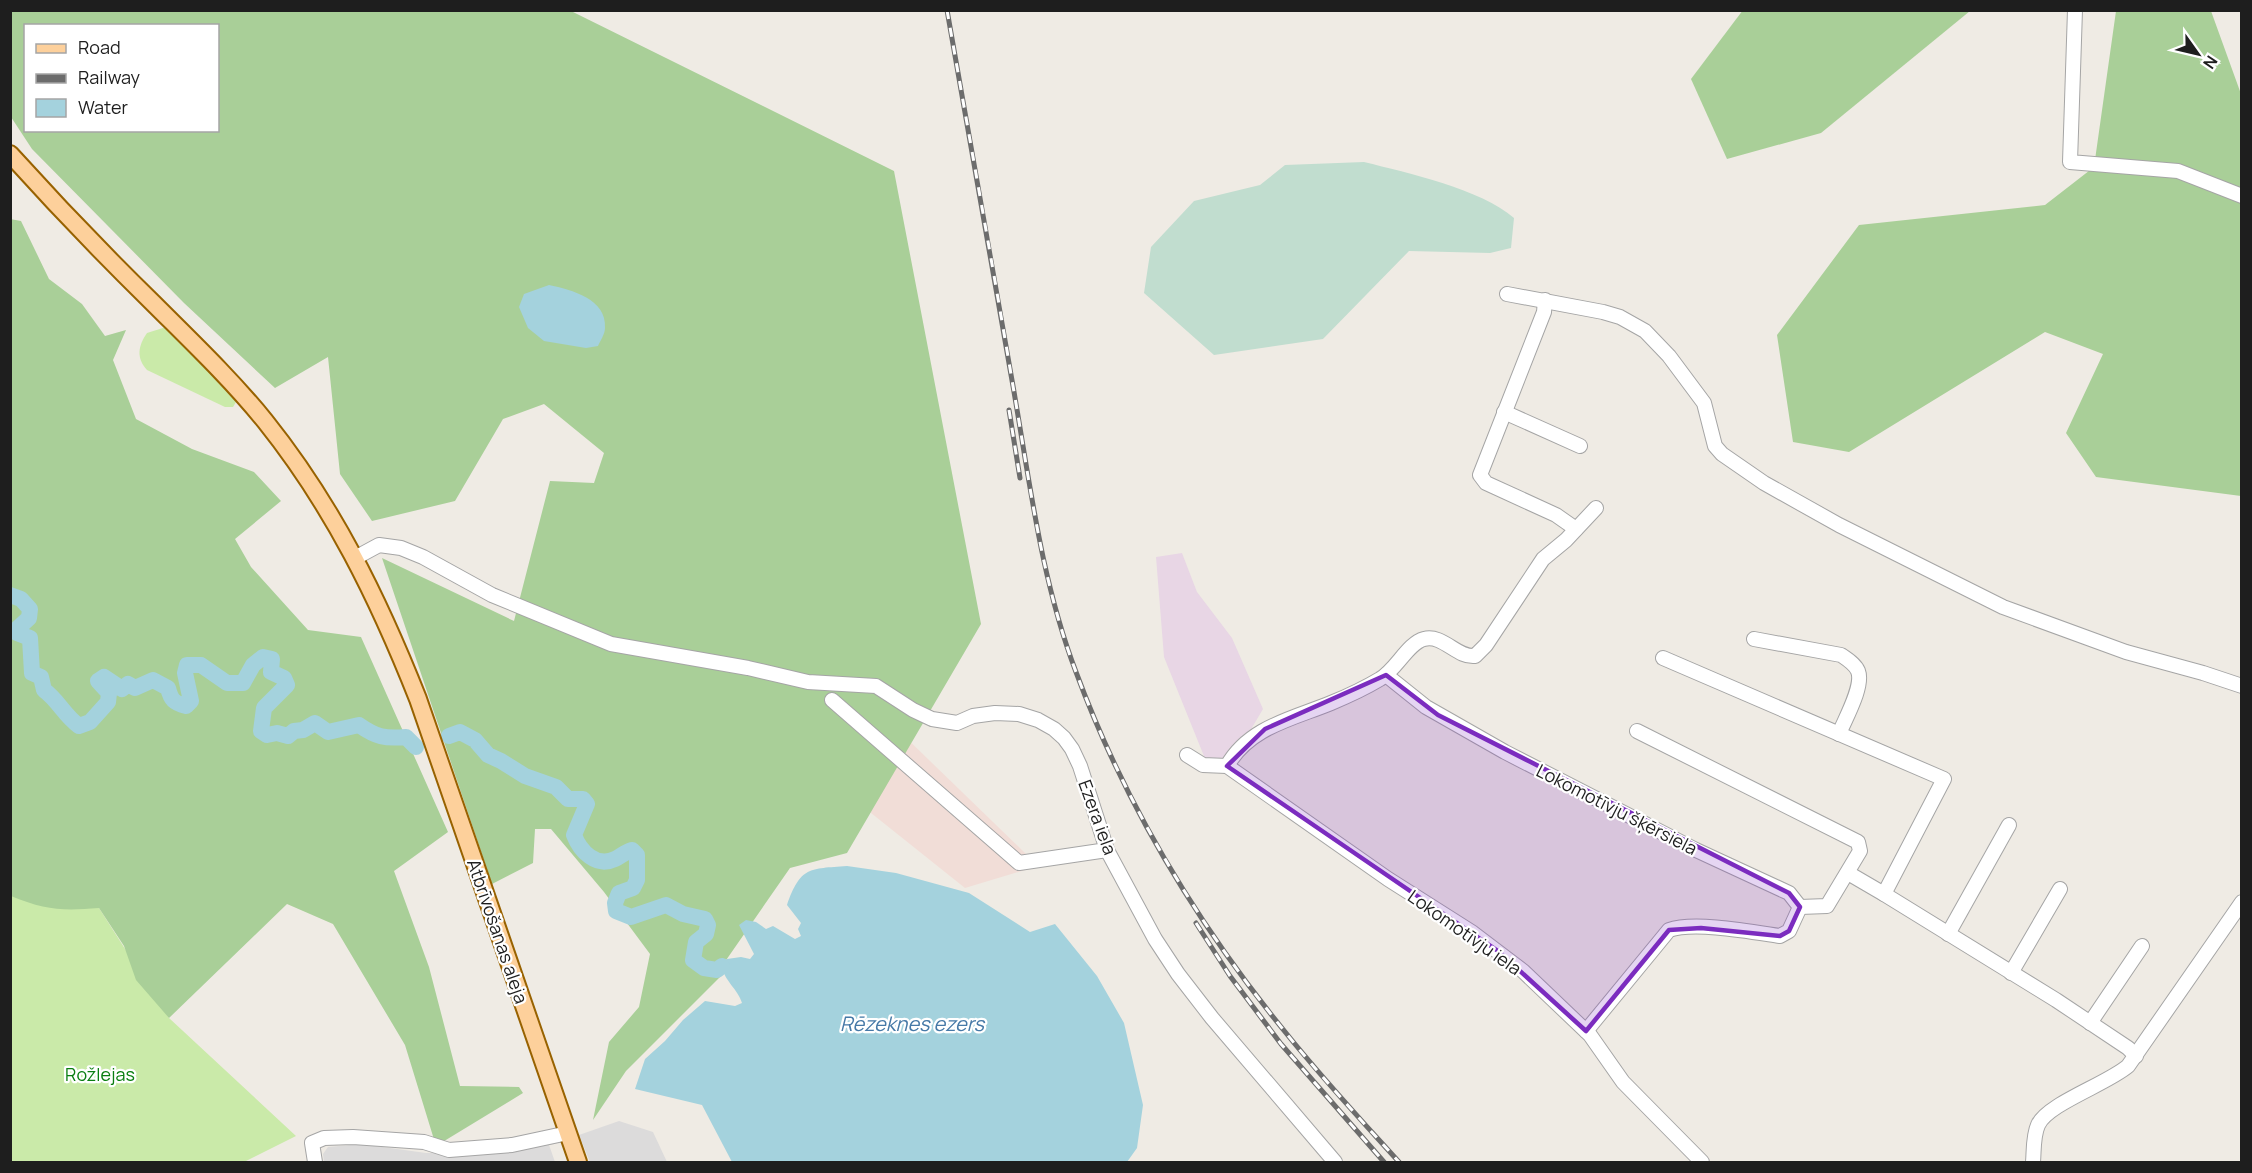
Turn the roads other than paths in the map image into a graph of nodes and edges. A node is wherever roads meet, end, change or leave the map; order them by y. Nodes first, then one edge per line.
1 (2075, 10) edge
2 (10, 154) edge
3 (2241, 196) edge
4 (1507, 294) dead end
5 (1545, 300) junction
6 (1504, 412) junction
7 (1580, 446) dead end
8 (1596, 508) dead end
9 (1576, 529) junction
10 (355, 558) junction
11 (1754, 639) dead end
12 (1664, 658) dead end
13 (1386, 675) junction
14 (2241, 686) edge
15 (831, 700) dead end
16 (1637, 731) dead end
17 (1839, 734) junction
18 (1187, 755) dead end
19 (1227, 766) junction
20 (2008, 825) dead end
21 (1107, 850) junction
22 (1848, 873) junction
23 (2060, 889) dead end
24 (1884, 894) junction
25 (2241, 902) edge
26 (1800, 908) junction
27 (1948, 934) junction
28 (2142, 946) dead end
29 (2011, 973) junction
30 (2090, 1023) junction
31 (1586, 1030) junction
32 (2136, 1056) junction
33 (568, 1133) junction
34 (315, 1162) edge
35 (578, 1162) edge
36 (1335, 1162) edge
37 (1702, 1162) edge
38 (2033, 1162) edge

1 - 3 street
2 - 10 main road, Atbrīvošanas aleja
4 - 5 street
5 - 6 street
5 - 14 street
6 - 7 street
6 - 9 street
8 - 9 street
9 - 13 street
10 - 21 street, Ezera iela
10 - 33 main road, Atbrīvošanas aleja
11 - 17 street
12 - 17 street
13 - 19 street
13 - 26 street, Lokomotīvju šķērsiela
15 - 21 street
16 - 22 street
17 - 24 street
18 - 19 street, Lokomotīvju iela
19 - 31 street, Lokomotīvju iela
20 - 27 street
21 - 36 street, Ezera iela
22 - 24 street
22 - 26 street
23 - 29 street
24 - 27 street
25 - 32 street
26 - 31 street
27 - 29 street
28 - 30 street
29 - 30 street
30 - 32 street
31 - 37 street, Lokomotīvju iela
32 - 38 street
33 - 34 street
33 - 35 main road, Atbrīvošanas aleja

